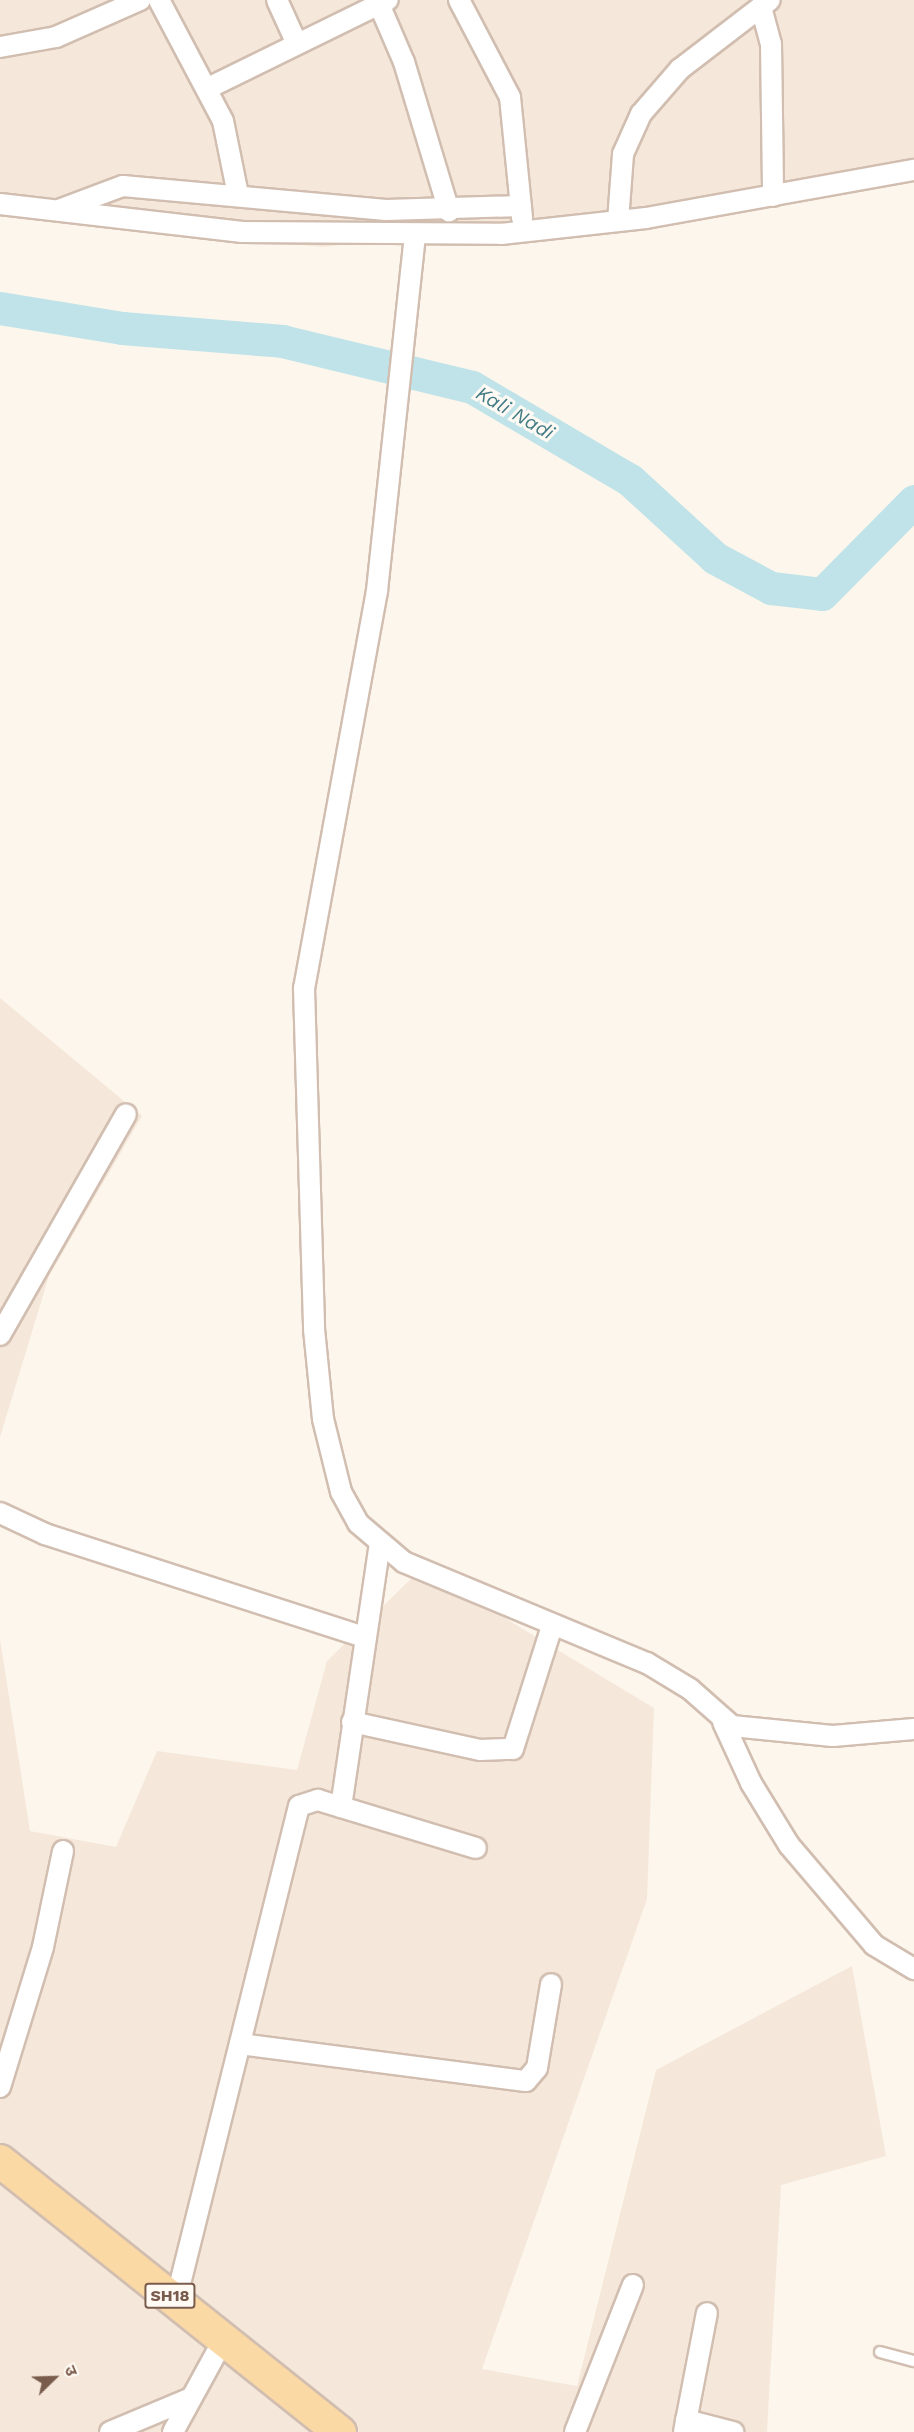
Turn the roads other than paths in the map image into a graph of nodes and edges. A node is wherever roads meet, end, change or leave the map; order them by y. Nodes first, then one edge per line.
1 (140, 0) edge
2 (159, 0) edge
3 (277, 0) edge
4 (459, 0) edge
5 (383, 2) edge
6 (766, 3) edge
7 (297, 44) junction
8 (0, 46) edge
9 (208, 88) junction
10 (914, 170) edge
11 (238, 195) junction
12 (773, 196) junction
13 (0, 204) edge
14 (521, 206) junction
15 (61, 209) junction
16 (449, 211) junction
17 (618, 221) junction
18 (523, 232) junction
19 (416, 235) junction
20 (126, 1114) dead end
21 (0, 1335) edge
22 (0, 1513) edge
23 (380, 1544) junction
24 (552, 1626) junction
25 (364, 1637) junction
26 (352, 1722) junction
27 (723, 1722) junction
28 (914, 1729) edge
29 (341, 1807) junction
30 (476, 1848) dead end
31 (63, 1851) dead end
32 (914, 1969) edge
33 (551, 1984) dead end
34 (240, 2044) junction
35 (0, 2087) edge
36 (0, 2161) edge
37 (633, 2285) dead end
38 (176, 2300) junction
39 (707, 2313) dead end
40 (224, 2339) junction
41 (880, 2352) dead end
42 (914, 2361) edge
43 (189, 2399) junction
44 (685, 2426) edge
45 (110, 2432) edge
46 (173, 2432) edge
47 (340, 2432) edge
48 (575, 2432) edge
49 (733, 2432) edge

1 - 8 street
2 - 9 street
3 - 7 street
4 - 14 street
5 - 7 street
5 - 16 street
6 - 12 street
6 - 17 street
7 - 9 street
9 - 11 street
10 - 12 street
11 - 15 street
11 - 16 street
12 - 17 street
13 - 15 street
14 - 16 street
14 - 18 street
15 - 19 street
17 - 18 street
18 - 19 street
19 - 23 street
20 - 21 street
22 - 25 street
23 - 24 street
23 - 25 street
24 - 26 street
24 - 27 street
25 - 26 street
26 - 29 street
27 - 28 street
27 - 32 street
29 - 30 street
29 - 34 street
31 - 35 street
33 - 34 street
34 - 38 street
36 - 38 main road, SH18
37 - 48 street
38 - 40 main road, SH18
39 - 44 street
40 - 43 street
40 - 47 main road, SH18
41 - 42 lane
43 - 45 street
43 - 46 street
44 - 49 street

